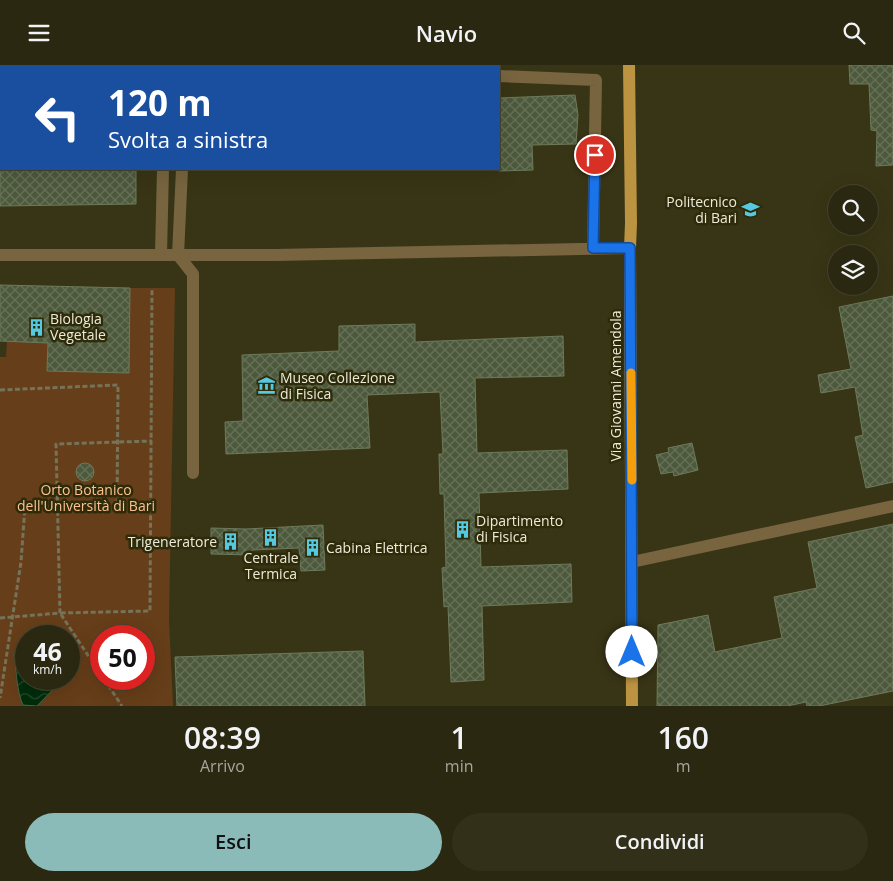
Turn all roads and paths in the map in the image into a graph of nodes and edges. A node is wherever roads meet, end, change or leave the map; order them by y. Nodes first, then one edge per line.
1 (629, 65) edge
2 (500, 76) edge
3 (163, 170) edge
4 (182, 170) edge
5 (593, 248) junction
6 (630, 248) junction
7 (161, 254) junction
8 (0, 255) edge
9 (178, 255) junction
10 (152, 288) dead end
11 (0, 390) edge
12 (152, 441) junction
13 (118, 442) junction
14 (193, 473) dead end
15 (893, 506) edge
16 (58, 507) junction
17 (632, 562) junction
18 (60, 613) junction
19 (13, 617) junction
20 (0, 618) edge
21 (90, 658) edge
22 (111, 690) edge
23 (0, 699) edge
24 (122, 706) edge
25 (632, 706) edge

1 - 6 main road, Via Giovanni Amendola
2 - 5 lane
3 - 7 lane
4 - 9 lane
5 - 6 lane
5 - 9 lane
6 - 17 main road, Via Giovanni Amendola
7 - 8 lane
7 - 9 lane
9 - 14 lane
10 - 12 path
11 - 13 path
12 - 13 path
12 - 18 path
13 - 16 path
13 - 16 path
15 - 17 lane
16 - 18 path
16 - 19 path
17 - 25 main road, Via Giovanni Amendola
18 - 19 path
18 - 21 path
19 - 20 path
19 - 23 path
22 - 24 path

